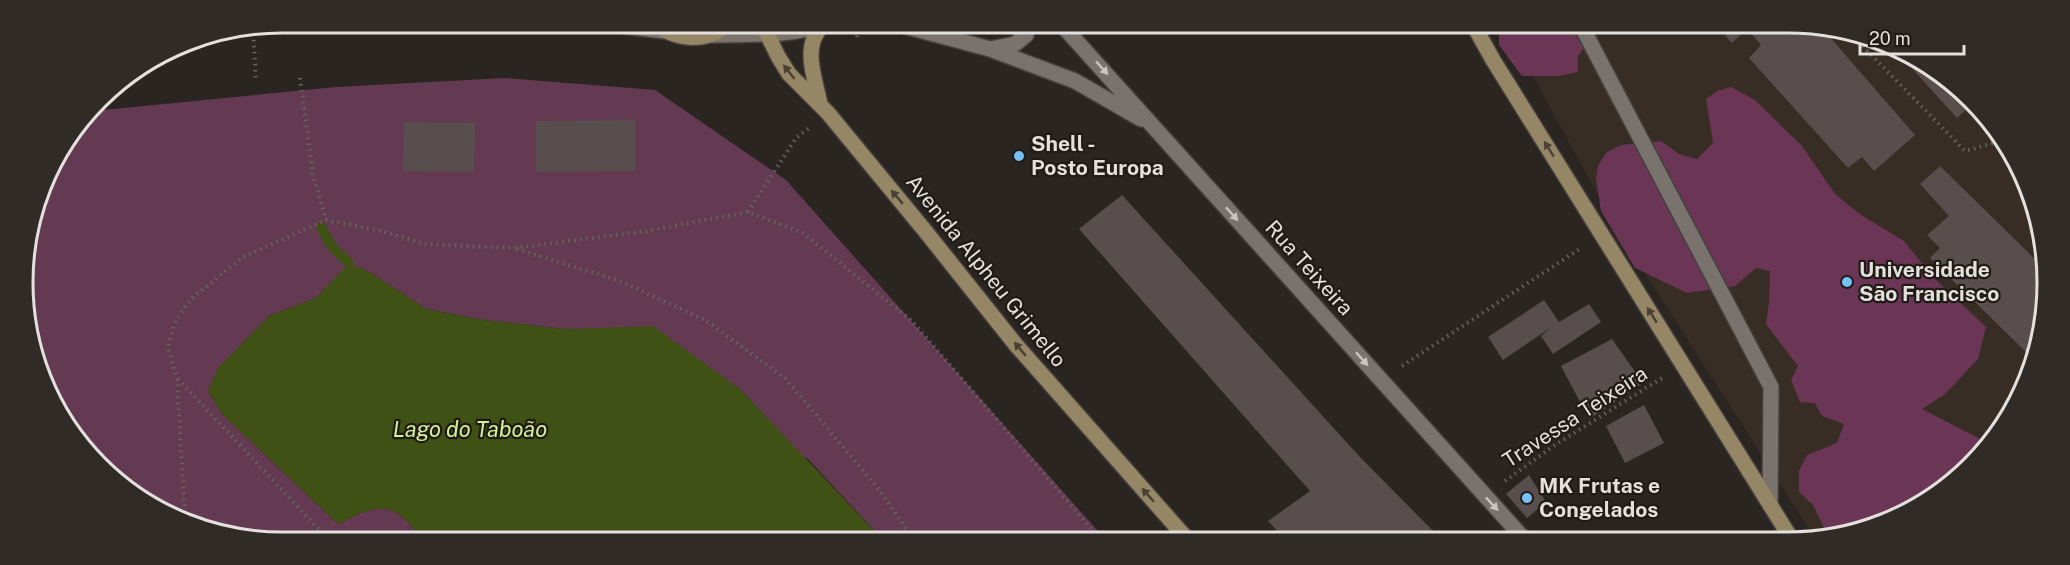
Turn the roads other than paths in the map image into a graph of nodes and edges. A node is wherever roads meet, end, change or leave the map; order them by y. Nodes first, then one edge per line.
1 (674, 33) edge
2 (713, 33) edge
3 (725, 33) edge
4 (767, 33) edge
5 (815, 33) edge
6 (930, 33) edge
7 (1026, 33) edge
8 (1069, 33) edge
9 (1478, 33) edge
10 (1585, 33) edge
11 (710, 35) junction
12 (990, 49) junction
13 (824, 109) junction
14 (1155, 127) junction
15 (1770, 505) junction
16 (1181, 532) edge
17 (1518, 532) edge
18 (1787, 532) edge

1 - 11 street
2 - 11 street
3 - 11 street
13 -> 4 street, Avenida Alpheu Grimello
5 - 13 street
6 - 12 street
7 - 12 street
8 -> 14 street, Rua Teixeira
15 -> 9 street
10 - 15 street
12 - 14 street
16 -> 13 street, Avenida Alpheu Grimello
14 -> 17 street, Rua Teixeira
15 - 18 street

